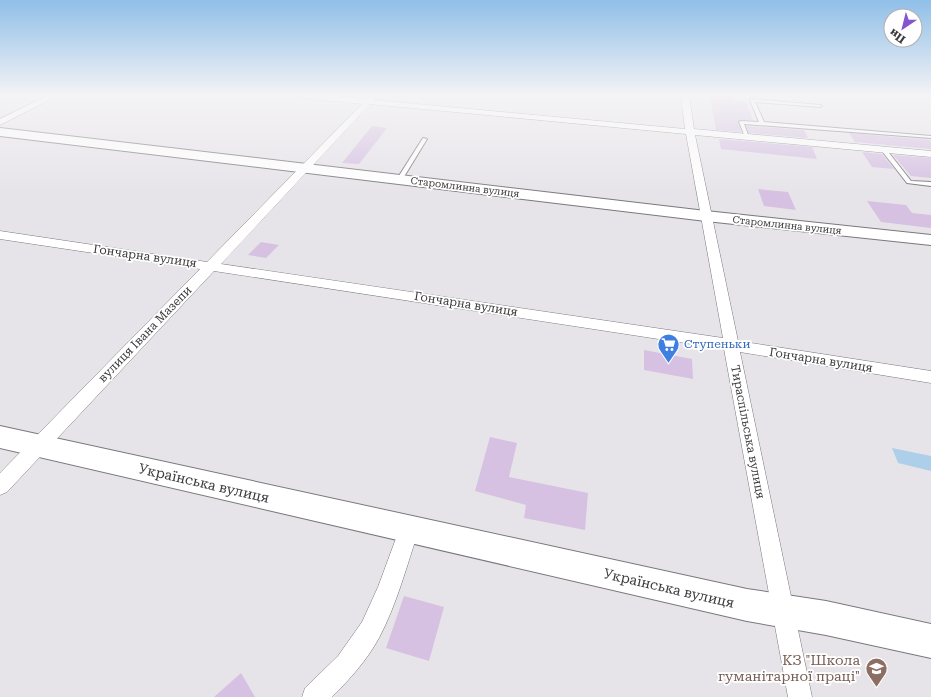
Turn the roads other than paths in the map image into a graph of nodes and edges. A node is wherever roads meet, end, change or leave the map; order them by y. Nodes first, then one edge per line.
1 (343, 129) edge
2 (656, 129) edge
3 (690, 129) edge
4 (744, 129) edge
5 (821, 129) edge
6 (0, 132) edge
7 (690, 132) junction
8 (747, 137) junction
9 (931, 137) edge
10 (425, 139) dead end
11 (884, 150) junction
12 (931, 154) edge
13 (305, 168) junction
14 (400, 179) junction
15 (931, 184) edge
16 (706, 216) junction
17 (0, 235) edge
18 (931, 240) edge
19 (212, 266) junction
20 (732, 345) junction
21 (931, 377) edge
22 (0, 437) edge
23 (38, 446) junction
24 (0, 486) edge
25 (409, 529) junction
26 (782, 611) junction
27 (931, 641) edge
28 (314, 697) edge
29 (800, 697) edge

1 - 13 street, вулиця Івана Мазепи
2 - 7 street
3 - 7 street, Тираспільська вулиця
4 - 8 lane
5 - 9 lane
6 - 13 street, Старомлинна вулиця
7 - 8 street
7 - 16 street, Тираспільська вулиця
8 - 11 street
10 - 14 lane
11 - 12 street
11 - 15 lane
13 - 14 street, Старомлинна вулиця
13 - 19 street, вулиця Івана Мазепи
14 - 16 street, Старомлинна вулиця
16 - 18 street, Старомлинна вулиця
16 - 20 street, Тираспільська вулиця
17 - 19 street, Гончарна вулиця
19 - 20 street, Гончарна вулиця
19 - 23 street, вулиця Івана Мазепи
20 - 21 street, Гончарна вулиця
20 - 26 street, Тираспільська вулиця
22 - 23 street, Українська вулиця
23 - 24 street, вулиця Івана Мазепи
23 - 25 street, Українська вулиця
25 - 26 street, Українська вулиця
25 - 28 street
26 - 27 street, Українська вулиця
26 - 29 street, Тираспільська вулиця

